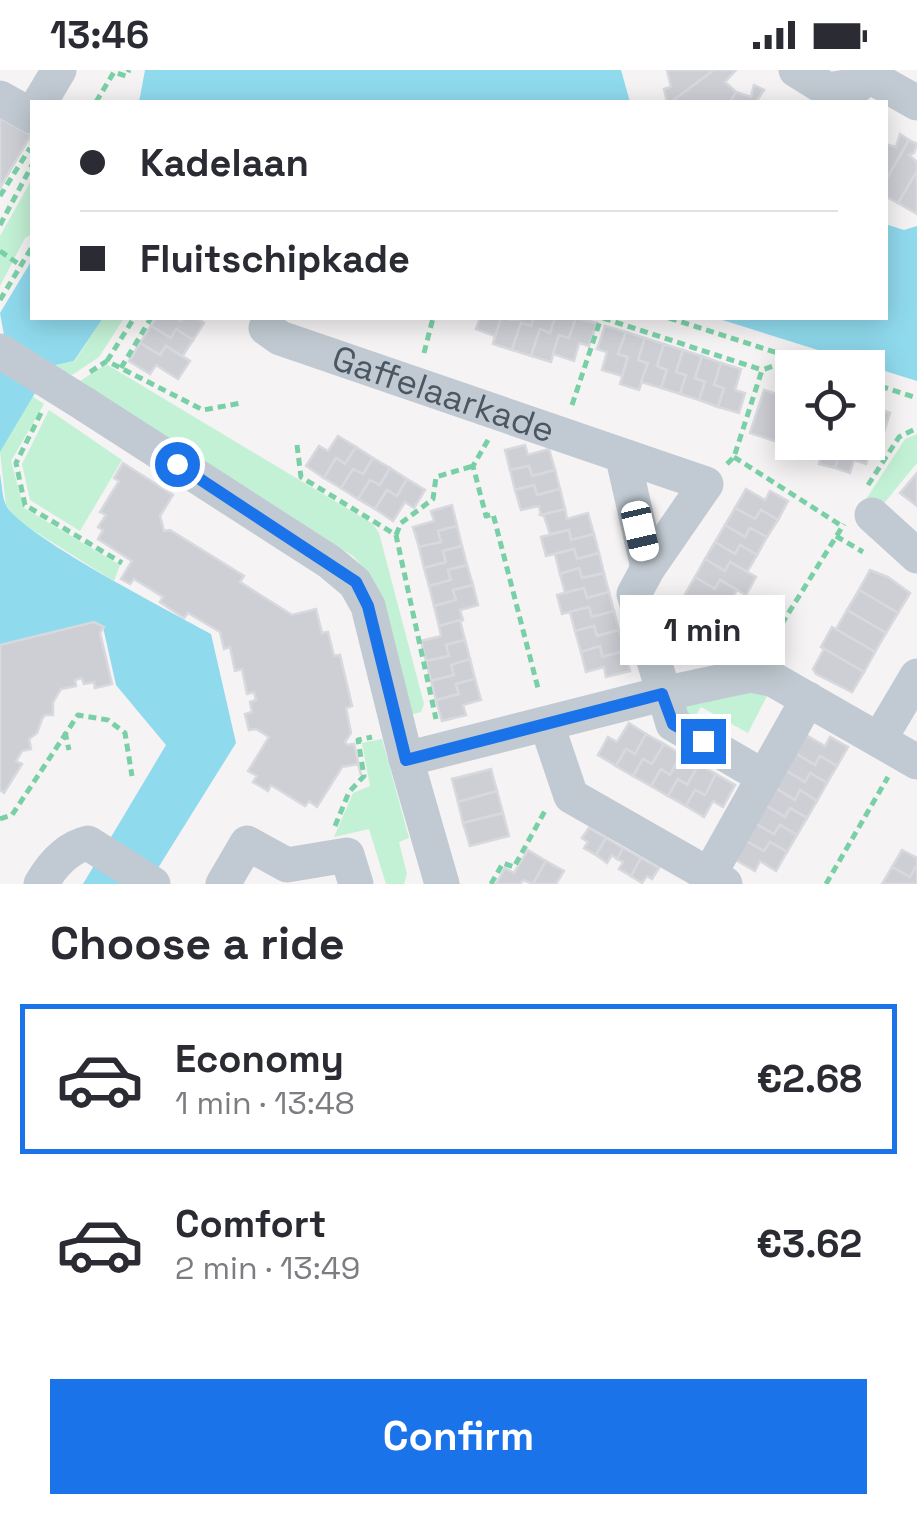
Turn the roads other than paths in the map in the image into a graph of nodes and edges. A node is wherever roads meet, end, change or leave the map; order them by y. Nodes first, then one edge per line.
1 (59, 70) edge
2 (796, 70) edge
3 (868, 72) edge
4 (0, 98) edge
5 (41, 100) edge
6 (917, 104) edge
7 (30, 115) edge
8 (266, 328) dead end
9 (0, 351) edge
10 (623, 458) junction
11 (856, 513) road end
12 (917, 556) edge
13 (648, 568) junction
14 (917, 676) edge
15 (662, 694) junction
16 (808, 699) junction
17 (547, 725) junction
18 (899, 751) edge
19 (406, 760) junction
20 (764, 776) junction
21 (717, 880) edge
22 (40, 884) edge
23 (154, 884) edge
24 (223, 884) edge
25 (356, 884) edge
26 (442, 884) edge

1 - 5 street
2 - 3 street
3 - 6 street
4 - 7 street
8 - 10 street, Gaffelaarkade
9 - 19 street, bridge
10 - 13 street
10 - 13 street, Gaffelaarkade
11 - 12 street
13 - 15 street
14 - 18 street
15 - 16 street
15 - 17 street
15 - 20 street
16 - 18 street
16 - 20 street
17 - 19 street
17 - 21 street
19 - 26 street
20 - 21 street
22 - 23 street
24 - 25 street

